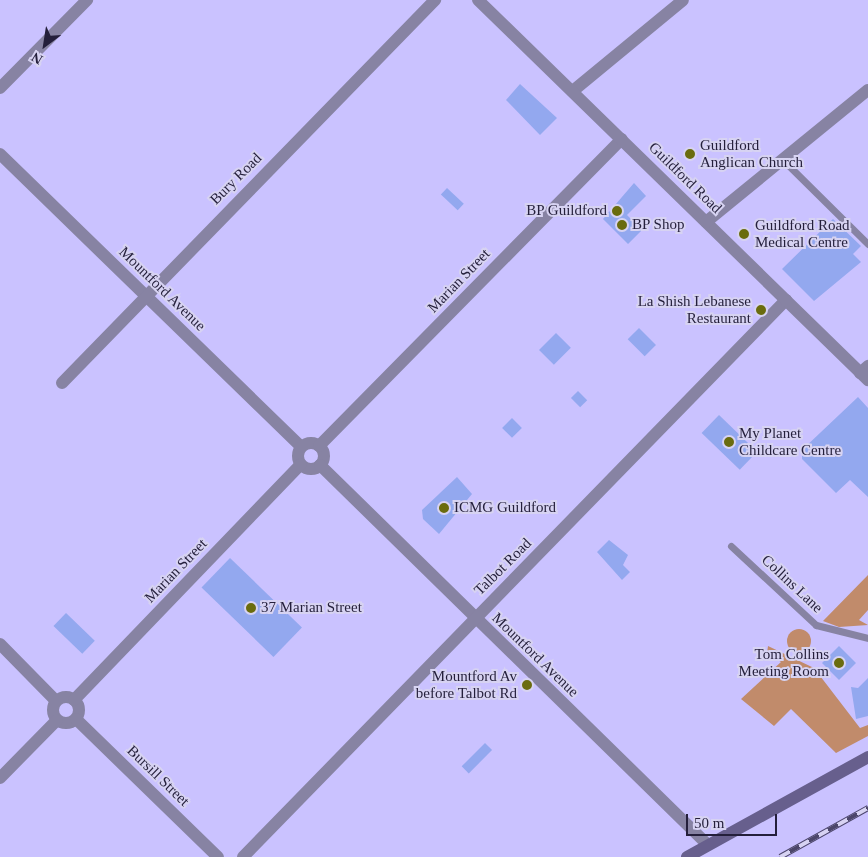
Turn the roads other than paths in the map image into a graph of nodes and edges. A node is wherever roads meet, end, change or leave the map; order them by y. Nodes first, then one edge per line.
1 (87, 0) edge
2 (435, 0) edge
3 (478, 0) edge
4 (683, 0) edge
5 (0, 88) edge
6 (574, 90) junction
7 (868, 90) edge
8 (622, 139) junction
9 (0, 154) edge
10 (782, 159) junction
11 (706, 222) junction
12 (868, 244) edge
13 (145, 294) junction
14 (786, 300) junction
15 (865, 373) edge
16 (62, 383) dead end
17 (319, 446) junction
18 (301, 447) junction
19 (301, 464) junction
20 (320, 465) junction
21 (731, 546) dead end
22 (475, 619) junction
23 (868, 638) edge
24 (0, 644) edge
25 (74, 700) junction
26 (56, 701) junction
27 (76, 719) junction
28 (57, 720) junction
29 (868, 757) edge
30 (0, 778) edge
31 (708, 845) junction
32 (218, 857) edge
33 (243, 857) edge
34 (687, 857) edge

1 - 5 street
2 - 13 street, Bury Road
3 - 6 street, Guildford Road
4 - 6 street
6 - 8 street, Guildford Road
7 - 10 street
8 - 11 street, Guildford Road
8 - 17 street, Marian Street
9 - 13 street, Mountford Avenue
10 - 11 street
10 - 12 lane
11 - 14 street, Guildford Road
13 - 16 street, Bury Road
13 - 18 street, Mountford Avenue
14 - 15 street, Guildford Road
14 - 22 street, Talbot Road
17 - 18 street
17 - 20 street
18 - 19 street
19 - 20 street
19 - 25 street, Marian Street
20 - 22 street, Mountford Avenue
21 - 23 lane, Collins Lane
22 - 31 street, Mountford Avenue
22 - 33 street, Talbot Road
24 - 26 street
25 - 26 street
25 - 27 street
26 - 28 street
27 - 28 street
27 - 32 street, Bursill Street
28 - 30 street
29 - 31 main road
31 - 34 main road

